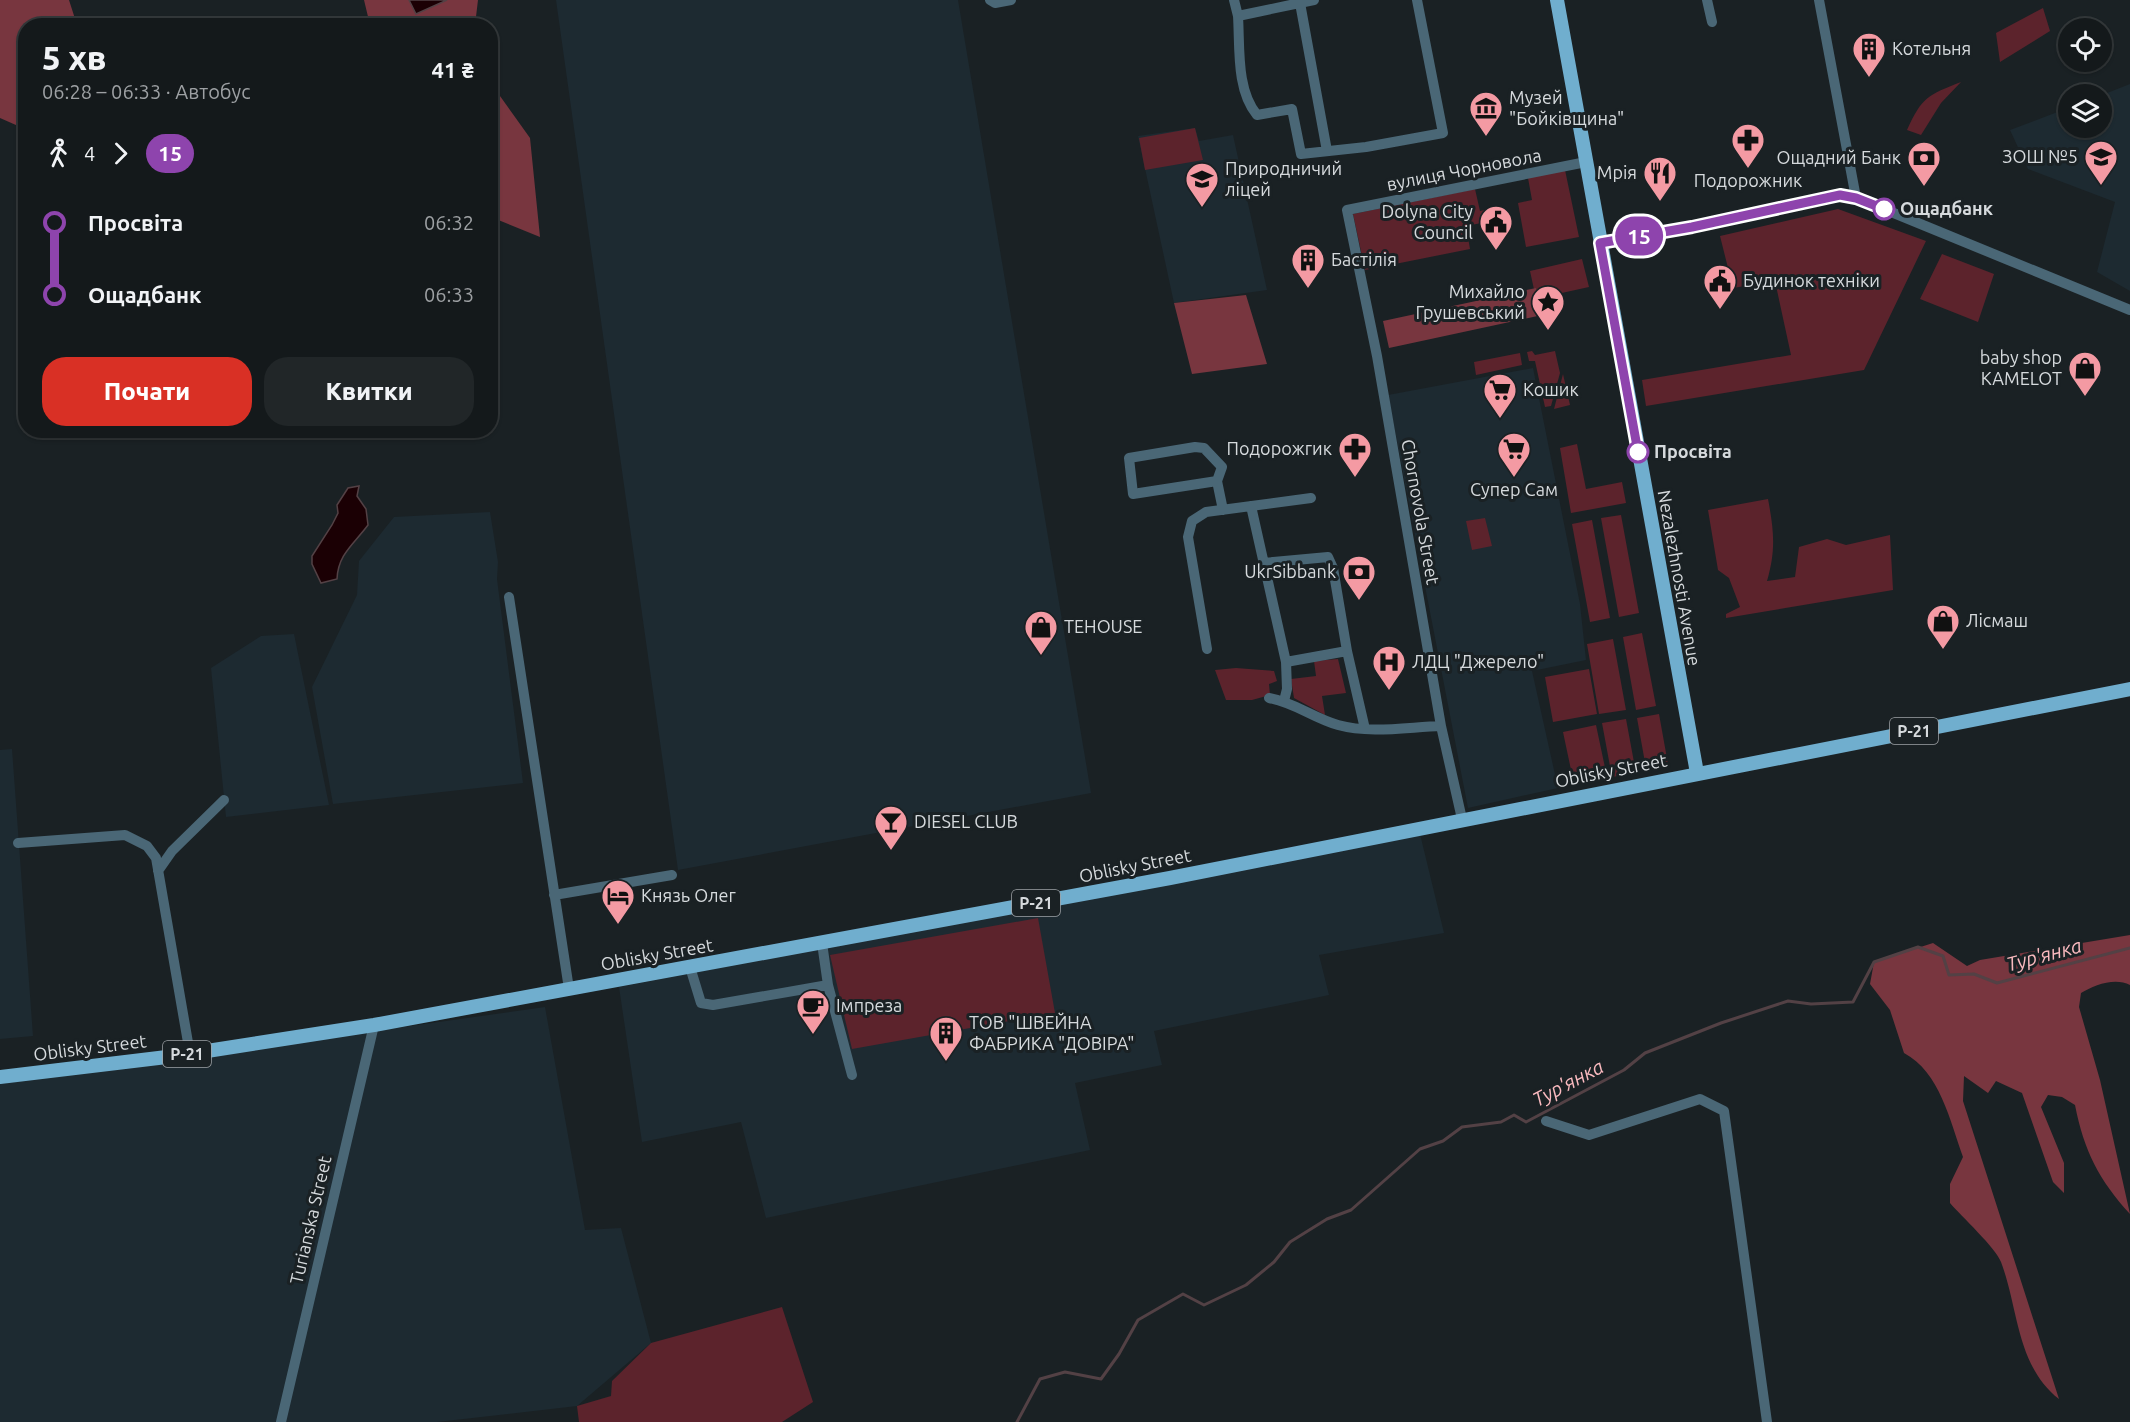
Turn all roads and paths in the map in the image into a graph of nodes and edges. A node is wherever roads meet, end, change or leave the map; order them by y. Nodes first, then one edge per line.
1 (990, 0) edge
2 (1011, 0) edge
3 (1234, 0) edge
4 (1314, 0) edge
5 (1417, 0) edge
6 (1557, 0) edge
7 (1707, 0) edge
8 (1819, 0) edge
9 (1300, 3) junction
10 (1238, 16) junction
11 (1712, 22) dead end
12 (1327, 151) junction
13 (1586, 162) junction
14 (1856, 198) junction
15 (1600, 243) junction
16 (2130, 310) edge
17 (1217, 481) junction
18 (1311, 498) dead end
19 (1251, 506) junction
20 (1223, 510) junction
21 (1263, 563) junction
22 (509, 597) dead end
23 (1207, 649) dead end
24 (1347, 651) junction
25 (1286, 662) junction
26 (2130, 689) edge
27 (1269, 698) dead end
28 (1284, 701) junction
29 (1441, 726) junction
30 (1365, 729) junction
31 (1697, 773) junction
32 (224, 800) dead end
33 (1462, 819) junction
34 (18, 843) dead end
35 (158, 871) junction
36 (672, 875) dead end
37 (554, 895) junction
38 (822, 943) junction
39 (690, 967) junction
40 (828, 985) junction
41 (569, 989) junction
42 (374, 1025) junction
43 (190, 1054) junction
44 (852, 1075) dead end
45 (0, 1077) edge
46 (1546, 1121) dead end
47 (281, 1422) edge
48 (1767, 1422) edge

1 - 2 street
3 - 10 street
4 - 9 street
5 - 12 street
6 - 13 main road, Nezalezhnosti Avenue
7 - 11 street
8 - 14 street
9 - 10 street
9 - 12 street
10 - 12 street
13 - 15 main road, Nezalezhnosti Avenue
13 - 29 street, вулиця Чорновола
14 - 15 street
14 - 16 street
15 - 31 main road, Nezalezhnosti Avenue
17 - 17 street
17 - 20 street
18 - 19 street
19 - 20 street
19 - 21 street
20 - 23 street
21 - 24 street
21 - 25 street
22 - 37 street
24 - 25 street
24 - 30 street
25 - 28 street
26 - 31 main road, Oblisky Street / Р-21
27 - 28 street
28 - 30 street
29 - 30 street
29 - 33 street
31 - 33 main road, Oblisky Street / Р-21
32 - 35 street
33 - 38 main road, Oblisky Street / Р-21
34 - 35 street
35 - 43 street
36 - 37 street
37 - 41 street
38 - 39 main road, Oblisky Street / Р-21
38 - 40 street
39 - 40 street
39 - 41 main road, Oblisky Street / Р-21
40 - 44 street
41 - 42 main road, Oblisky Street / Р-21
42 - 43 main road, Oblisky Street / Р-21
42 - 47 street, Turianska Street
43 - 45 main road, Oblisky Street / Р-21
46 - 48 street

